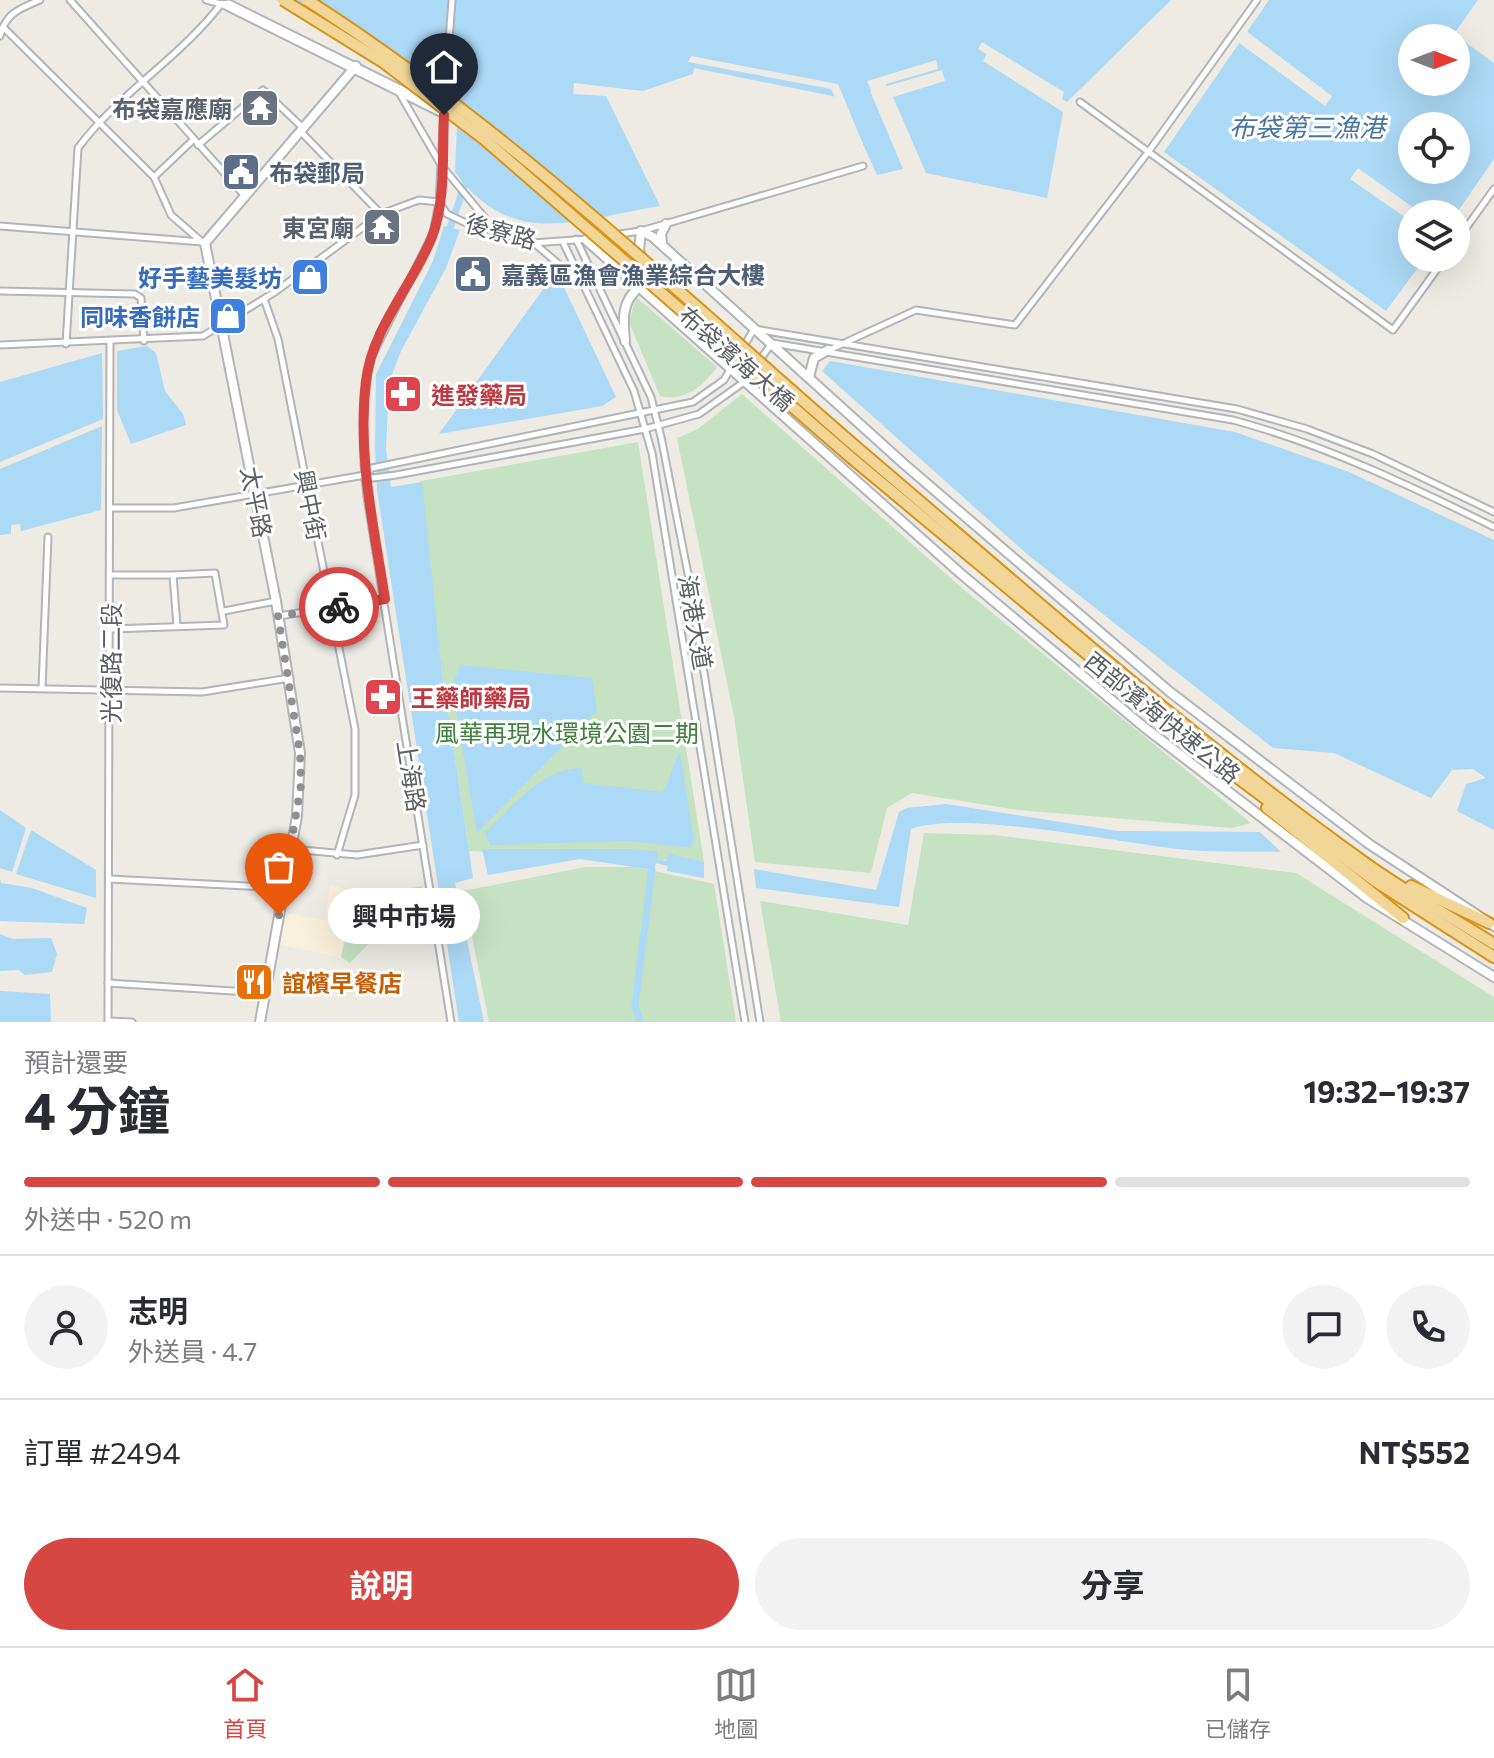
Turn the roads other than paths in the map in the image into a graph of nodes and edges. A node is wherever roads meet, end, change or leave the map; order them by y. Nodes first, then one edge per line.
1 (40, 0) edge
2 (70, 0) edge
3 (206, 0) edge
4 (283, 0) edge
5 (307, 0) edge
6 (452, 0) edge
7 (1257, 0) edge
8 (221, 4) junction
9 (3, 27) junction
10 (0, 36) edge
11 (354, 68) junction
12 (144, 83) junction
13 (399, 94) junction
14 (1080, 102) dead end
15 (444, 115) junction
16 (99, 123) junction
17 (300, 129) junction
18 (193, 140) junction
19 (198, 145) junction
20 (1149, 151) junction
21 (441, 165) junction
22 (863, 166) dead end
23 (154, 177) junction
24 (1494, 189) edge
25 (244, 195) junction
26 (439, 202) junction
27 (381, 214) junction
28 (1470, 222) edge
29 (666, 224) junction
30 (0, 226) edge
31 (494, 229) junction
32 (71, 231) junction
33 (641, 231) junction
34 (581, 239) junction
35 (563, 242) junction
36 (533, 243) junction
37 (662, 245) junction
38 (1435, 272) edge
39 (585, 287) junction
40 (640, 287) junction
41 (0, 291) edge
42 (68, 291) junction
43 (264, 299) junction
44 (655, 301) junction
45 (223, 327) junction
46 (754, 329) junction
47 (144, 341) junction
48 (625, 341) junction
49 (110, 342) junction
50 (849, 342) junction
51 (772, 343) junction
52 (66, 344) junction
53 (0, 345) edge
54 (828, 350) junction
55 (732, 370) junction
56 (809, 377) junction
57 (744, 382) junction
58 (655, 411) junction
59 (641, 415) junction
60 (658, 426) junction
61 (645, 429) junction
62 (852, 451) junction
63 (365, 475) junction
64 (307, 486) junction
65 (256, 494) junction
66 (110, 508) junction
67 (1494, 512) edge
68 (1494, 527) edge
69 (48, 537) dead end
70 (110, 575) junction
71 (173, 575) junction
72 (385, 599) junction
73 (276, 601) junction
74 (331, 609) junction
75 (224, 611) junction
76 (278, 616) junction
77 (177, 626) junction
78 (111, 629) junction
79 (290, 678) junction
80 (0, 688) edge
81 (42, 688) junction
82 (111, 690) junction
83 (1218, 763) junction
84 (1272, 791) junction
85 (423, 845) junction
86 (291, 849) junction
87 (337, 855) junction
88 (109, 879) junction
89 (284, 889) junction
90 (1403, 918) junction
91 (1491, 925) edge
92 (1494, 944) edge
93 (1494, 957) edge
94 (1494, 977) edge
95 (108, 983) junction
96 (265, 993) junction
97 (108, 1022) edge
98 (132, 1022) edge
99 (260, 1022) edge
100 (451, 1022) edge
101 (745, 1022) edge
102 (760, 1022) edge

1 - 9 street
2 - 12 street
3 - 8 street
4 - 62 highway, 布袋濱海大橋, bridge
5 - 62 highway, 布袋濱海大橋, bridge
6 - 15 street, 上海路
7 - 20 street
8 - 11 street
8 - 12 street
9 - 10 street
9 - 16 street
11 - 13 street
11 - 15 street
11 - 17 street, 太平路
12 - 16 street
12 - 18 street
13 - 15 street
13 - 21 street
14 - 20 street
15 - 21 street, 上海路
16 - 23 street
16 - 32 street
17 - 19 street
17 - 25 street, 太平路
17 - 27 street
18 - 19 street
18 - 23 street
19 - 25 street
20 - 38 street
20 - 50 street
21 - 26 street, 上海路
21 - 31 street
22 - 29 street, 後寮路
23 - 32 street
24 - 28 street
25 - 45 street, 太平路
26 - 27 street, 後寮路
26 - 31 street, 後寮路
26 - 63 street, 上海路
27 - 43 street, 後寮路
29 - 33 street, 後寮路
29 - 37 street
30 - 32 street
31 - 36 street, 後寮路
32 - 42 street
33 - 34 street, 後寮路
33 - 37 street
33 - 44 street
34 - 35 street, 後寮路
34 - 40 street
34 - 48 street, 海港大道
35 - 36 street, 後寮路
35 - 39 street, 海港大道
36 - 39 street
37 - 46 street
39 - 59 street, 海港大道
40 - 44 street
40 - 48 street
41 - 42 street
42 - 47 street
42 - 52 street
43 - 45 street, 後寮路
43 - 64 street, 興中街
44 - 55 street
45 - 47 street, 後寮路
45 - 65 street, 太平路
46 - 50 street
46 - 51 street
46 - 55 street
47 - 49 street, 後寮路
48 - 58 street, 海港大道
49 - 52 street, 後寮路
49 - 66 street, 光復路二段
50 - 54 street
50 - 67 street
51 - 54 street
51 - 56 street
51 - 57 street
52 - 53 street, 後寮路
54 - 56 street
54 - 68 street
55 - 57 street
55 - 58 street
56 - 91 street
57 - 60 street
57 - 90 street
58 - 59 street
58 - 60 street, 海港大道
59 - 61 street, 海港大道
59 - 63 street
60 - 61 street
60 - 102 street, 海港大道
61 - 63 street
61 - 101 street, 海港大道
62 - 83 highway, 西部濱海快速公路
62 - 84 highway, 西部濱海快速公路
63 - 64 street
63 - 72 street, 上海路
64 - 65 street
64 - 74 street, 興中街
65 - 66 street
65 - 73 street, 太平路
66 - 70 street, 光復路二段
69 - 81 street
70 - 71 street
70 - 78 street, 光復路二段
71 - 75 street
71 - 77 street
72 - 74 street
72 - 85 street, 上海路
73 - 75 street
73 - 76 street, 太平路
74 - 76 street
74 - 87 street, 興中街
75 - 77 street
76 - 79 street, 太平路
77 - 78 street
78 - 82 street, 光復路二段
79 - 82 street
79 - 86 street, 太平路
80 - 81 street
81 - 82 street
82 - 88 street, 光復路二段
83 - 90 highway
83 - 93 highway, 西部濱海快速公路
84 - 91 highway
84 - 92 highway, 西部濱海快速公路
85 - 87 street
85 - 100 street, 上海路
86 - 87 street
86 - 89 street, 太平路
88 - 89 street
88 - 95 street, 光復路二段
89 - 96 street, 太平路
90 - 94 street
95 - 96 street
95 - 97 street, 光復路二段
96 - 99 street, 太平路
97 - 98 street

